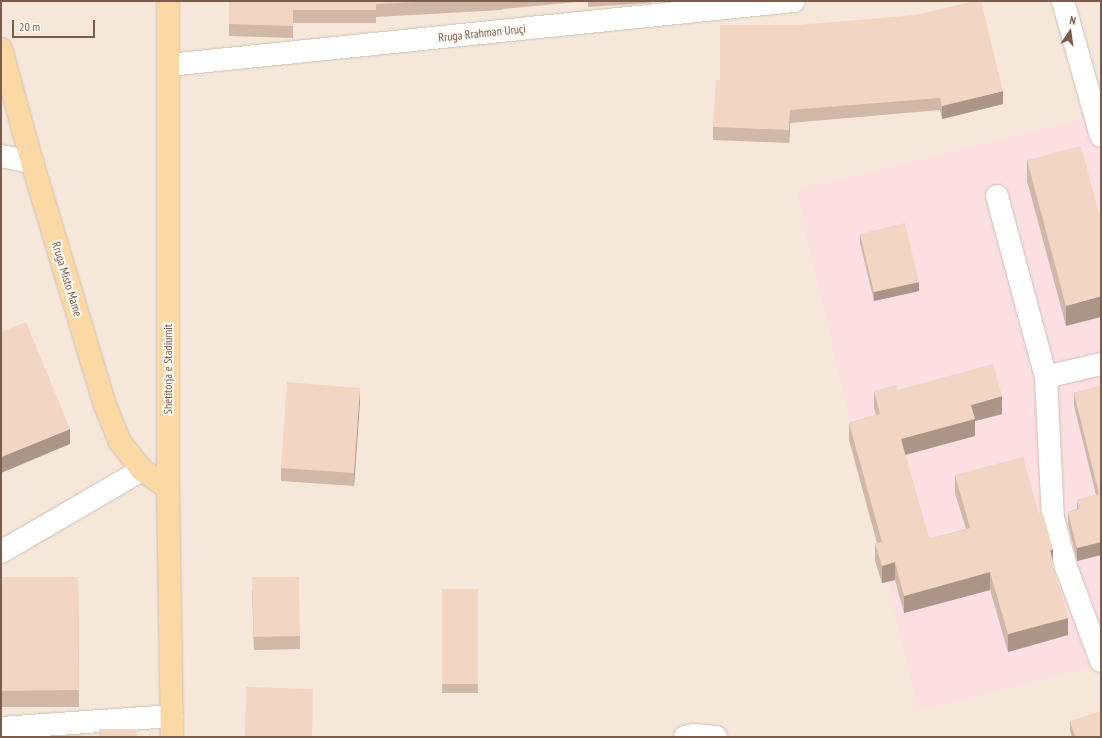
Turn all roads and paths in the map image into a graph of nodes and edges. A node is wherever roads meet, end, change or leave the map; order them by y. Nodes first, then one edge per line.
1 (168, 1) edge
2 (794, 1) edge
3 (1063, 1) edge
4 (1, 49) edge
5 (169, 65) junction
6 (1101, 136) edge
7 (1, 156) edge
8 (32, 162) junction
9 (997, 196) dead end
10 (1101, 364) edge
11 (1046, 377) junction
12 (142, 470) junction
13 (168, 488) junction
14 (1, 552) edge
15 (1101, 661) edge
16 (172, 727) edge
17 (1, 728) edge
18 (685, 737) edge
19 (716, 737) edge

1 - 5 main road, Shetitorja e Stadiumit
2 - 5 street, Rruga Rrahman Uruçi
3 - 6 street
4 - 8 main road, Rruga Misto Mame
5 - 13 main road, Shetitorja e Stadiumit
7 - 8 street
8 - 12 main road, Rruga Misto Mame
9 - 11 street
10 - 11 street
11 - 15 street
12 - 13 main road, Rruga Misto Mame
12 - 14 street
13 - 16 main road, Shetitorja e Stadiumit
16 - 17 street
18 - 19 street

